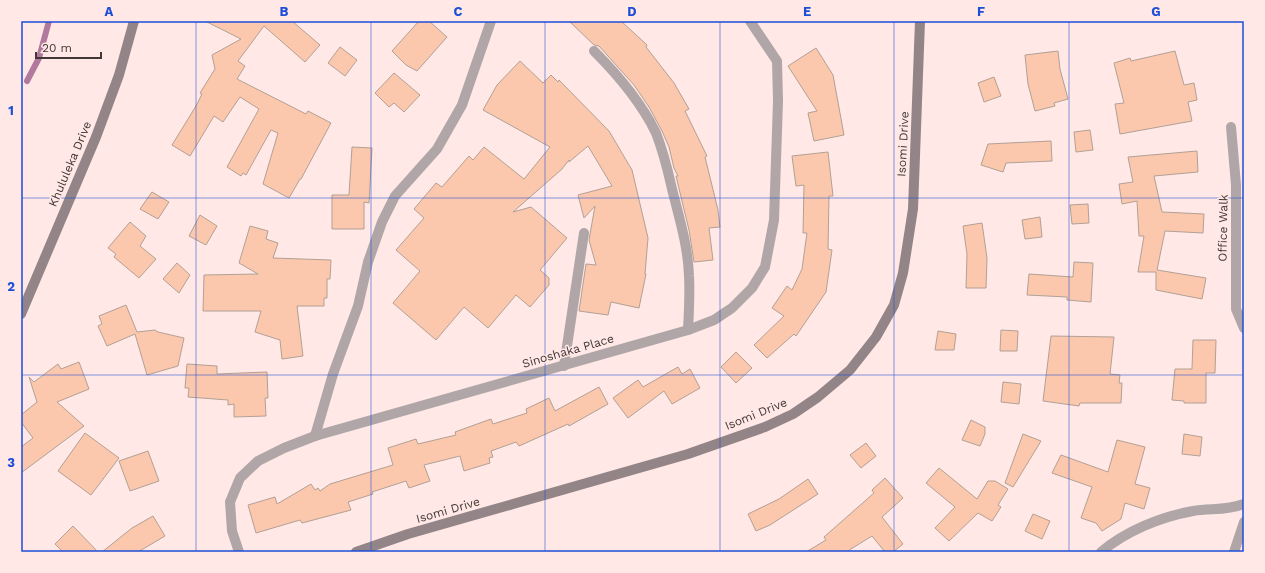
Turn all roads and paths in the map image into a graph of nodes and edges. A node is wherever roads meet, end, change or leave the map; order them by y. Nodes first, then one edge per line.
1 (134, 21) edge
2 (491, 21) edge
3 (750, 21) edge
4 (920, 21) edge
5 (594, 51) dead end
6 (1231, 128) dead end
7 (584, 233) dead end
8 (21, 314) edge
9 (1244, 328) edge
10 (688, 330) junction
11 (564, 366) junction
12 (316, 436) junction
13 (1244, 504) edge
14 (1244, 522) edge
15 (240, 552) edge
16 (356, 552) edge
17 (1101, 552) edge
18 (1234, 552) edge

1 - 8 street, Khululeka Drive
2 - 12 street
3 - 10 street, Sinoshaka Place
4 - 16 street, Isomi Drive
5 - 10 street
6 - 9 street, Office Walk
7 - 11 street
10 - 11 street, Sinoshaka Place
11 - 12 street, Sinoshaka Place
12 - 15 street, Sinoshaka Place
13 - 17 street
14 - 18 street

